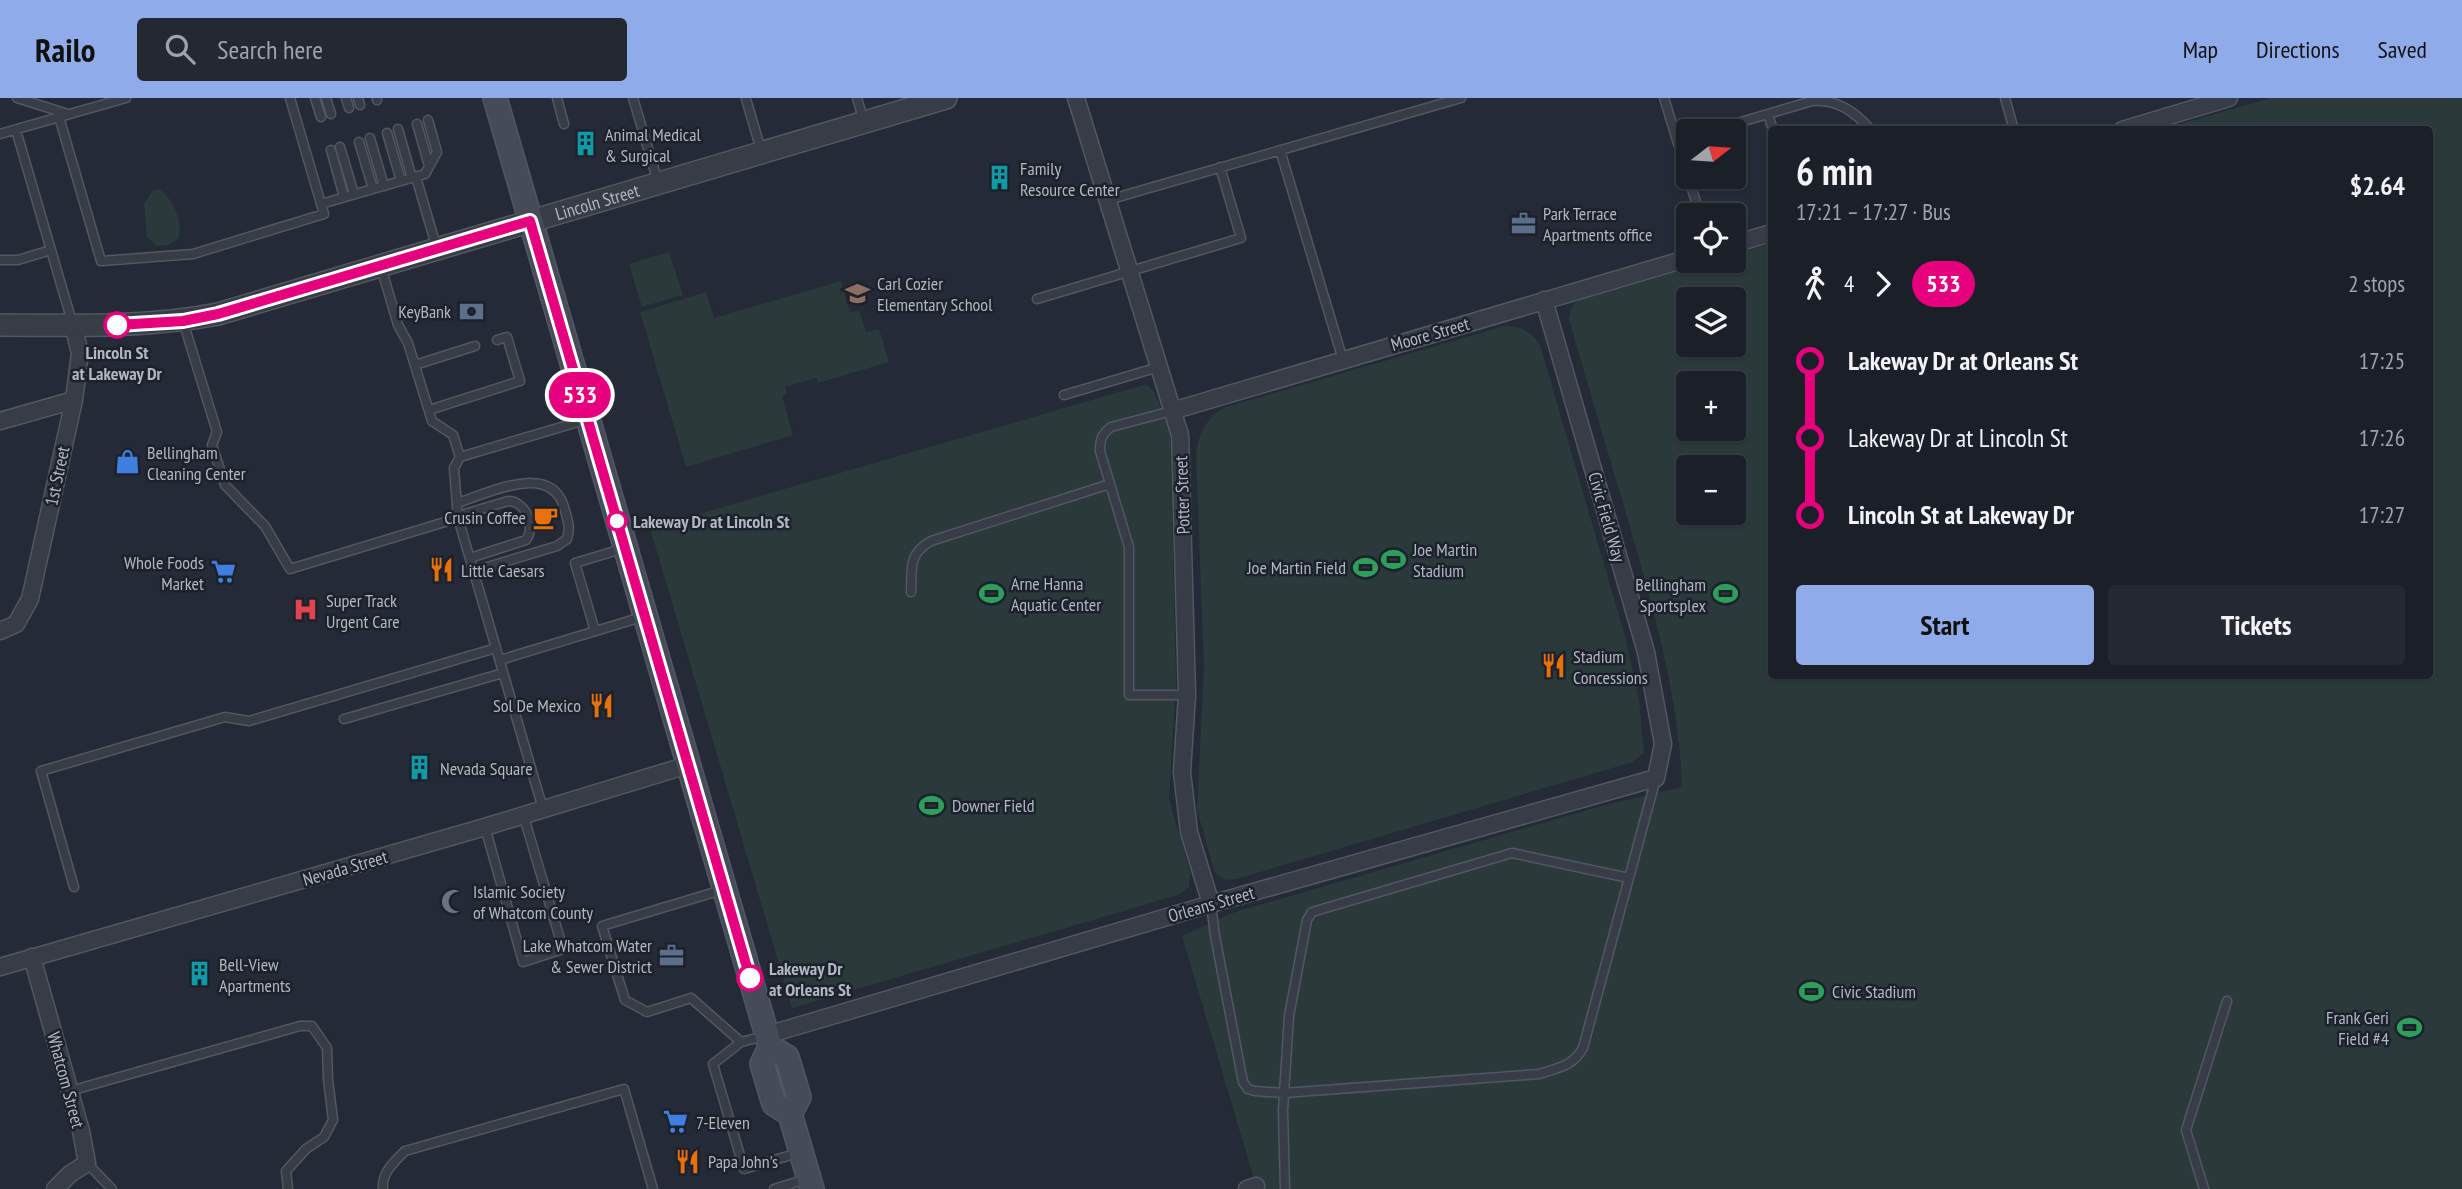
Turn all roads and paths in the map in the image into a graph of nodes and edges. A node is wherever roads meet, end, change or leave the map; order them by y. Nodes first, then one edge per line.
1 (17, 98) edge
2 (126, 98) edge
3 (290, 98) edge
4 (315, 98) edge
5 (326, 98) edge
6 (346, 98) edge
7 (495, 98) edge
8 (556, 98) edge
9 (633, 98) edge
10 (857, 98) edge
11 (946, 98) edge
12 (1076, 98) edge
13 (1461, 98) edge
14 (1664, 98) edge
15 (2005, 98) edge
16 (2229, 98) edge
17 (746, 99) edge
18 (349, 108) dead end
19 (69, 114) junction
20 (331, 114) dead end
21 (1768, 114) junction
22 (59, 117) junction
23 (321, 117) dead end
24 (428, 120) dead end
25 (1746, 120) edge
26 (864, 122) junction
27 (417, 124) dead end
28 (564, 124) dead end
29 (1772, 126) edge
30 (1867, 126) edge
31 (2013, 126) edge
32 (2135, 126) edge
33 (398, 129) dead end
34 (16, 130) junction
35 (387, 133) dead end
36 (0, 134) edge
37 (370, 138) dead end
38 (359, 142) dead end
39 (340, 147) dead end
40 (331, 150) dead end
41 (1280, 150) junction
42 (761, 153) junction
43 (429, 166) junction
44 (1220, 167) junction
45 (414, 177) junction
46 (401, 181) junction
47 (659, 183) junction
48 (384, 186) junction
49 (373, 189) junction
50 (354, 194) junction
51 (344, 197) junction
52 (1108, 200) junction
53 (1696, 203) edge
54 (321, 204) junction
55 (530, 221) junction
56 (1768, 234) edge
57 (1746, 240) edge
58 (437, 249) junction
59 (51, 250) junction
60 (0, 260) edge
61 (1676, 262) edge
62 (380, 266) junction
63 (1129, 271) junction
64 (1037, 299) dead end
65 (1544, 300) junction
66 (183, 321) junction
67 (73, 325) junction
68 (0, 326) edge
69 (497, 340) dead end
70 (475, 346) dead end
71 (1343, 360) junction
72 (415, 365) junction
73 (1158, 367) junction
74 (1064, 395) dead end
75 (74, 400) junction
76 (429, 410) junction
77 (1172, 411) junction
78 (587, 419) junction
79 (0, 421) edge
80 (460, 457) junction
81 (1110, 484) junction
82 (457, 503) junction
83 (458, 517) junction
84 (625, 548) junction
85 (470, 558) junction
86 (474, 571) junction
87 (911, 592) dead end
88 (645, 616) junction
89 (0, 631) edge
90 (595, 631) junction
91 (496, 648) junction
92 (500, 660) junction
93 (503, 673) junction
94 (1187, 695) junction
95 (344, 719) dead end
96 (688, 765) junction
97 (1656, 778) junction
98 (543, 809) junction
99 (523, 814) junction
100 (485, 827) junction
101 (1629, 878) junction
102 (75, 887) dead end
103 (724, 889) junction
104 (1211, 904) junction
105 (32, 957) junction
106 (0, 967) edge
107 (2227, 1001) dead end
108 (769, 1041) junction
109 (741, 1042) junction
110 (69, 1091) junction
111 (1283, 1093) junction
112 (802, 1152) junction
113 (87, 1163) junction
114 (811, 1184) edge
115 (55, 1189) edge
116 (112, 1189) edge
117 (288, 1189) edge
118 (383, 1189) edge
119 (653, 1189) edge
120 (774, 1189) edge
121 (1285, 1189) edge
122 (2204, 1189) edge

1 - 19 lane
2 - 19 lane
3 - 54 lane
4 - 23 lane
5 - 20 lane
6 - 18 lane
7 - 55 main road
8 - 28 lane
9 - 47 lane
10 - 26 lane
11 - 26 street, Lincoln Street
12 - 52 street, Potter Street
13 - 41 lane
14 - 53 lane
15 - 31 lane
16 - 32 street
17 - 42 lane
19 - 22 lane
21 - 25 lane
21 - 29 lane
21 - 30 lane
22 - 34 lane
22 - 54 lane
24 - 43 lane
26 - 42 street, Lincoln Street
27 - 43 lane
33 - 45 lane
34 - 36 lane
34 - 59 lane
35 - 46 lane
37 - 48 lane
38 - 49 lane
39 - 50 lane
40 - 51 lane
41 - 44 lane
41 - 71 lane
42 - 47 street, Lincoln Street
43 - 45 lane
44 - 52 lane
44 - 63 lane
45 - 46 lane
45 - 58 lane
46 - 48 lane
47 - 55 street, Lincoln Street
48 - 49 lane
49 - 50 lane
50 - 51 lane
51 - 54 lane
52 - 63 street, Potter Street
55 - 58 street, Lincoln Street
55 - 78 main road
56 - 57 street
58 - 62 street, Lincoln Street
59 - 60 lane
59 - 67 lane
61 - 65 street, Moore Street
62 - 66 street, Lincoln Street
62 - 72 lane
63 - 64 lane
63 - 73 street, Potter Street
65 - 71 street, Moore Street
65 - 97 street, Civic Field Way
66 - 67 street, Lincoln Street
66 - 83 lane
67 - 68 street, Lincoln Street
67 - 75 street, 1st Street
69 - 76 lane
70 - 72 lane
71 - 77 street, Moore Street
72 - 76 lane
73 - 74 lane
73 - 77 street, Potter Street
75 - 79 street
75 - 89 street, 1st Street
76 - 80 lane
77 - 81 lane
77 - 94 street, Potter Street
78 - 80 lane
78 - 84 main road
80 - 82 lane
81 - 87 lane
81 - 94 lane
82 - 83 lane
82 - 86 lane
83 - 85 lane
83 - 85 lane
84 - 88 main road
84 - 90 lane
85 - 86 lane
86 - 91 lane
88 - 90 lane
88 - 96 main road
90 - 92 lane
91 - 92 lane
91 - 102 lane
92 - 93 lane
93 - 95 lane
93 - 98 lane
94 - 104 street, Potter Street
96 - 98 street, Nevada Street
96 - 103 main road
97 - 101 lane
97 - 104 street, Orleans Street
98 - 99 street, Nevada Street
99 - 100 street, Nevada Street
99 - 100 lane
100 - 105 street, Nevada Street
101 - 111 lane
101 - 111 lane
103 - 108 main road
103 - 109 lane
104 - 108 street, Orleans Street
104 - 111 lane
105 - 106 street, Nevada Street
105 - 110 street, Whatcom Street
107 - 122 lane
108 - 109 lane
108 - 112 main road
109 - 112 lane
110 - 113 street, Whatcom Street
110 - 117 lane
111 - 121 lane
112 - 114 main road
113 - 115 street
113 - 116 lane
114 - 120 lane
118 - 119 lane

